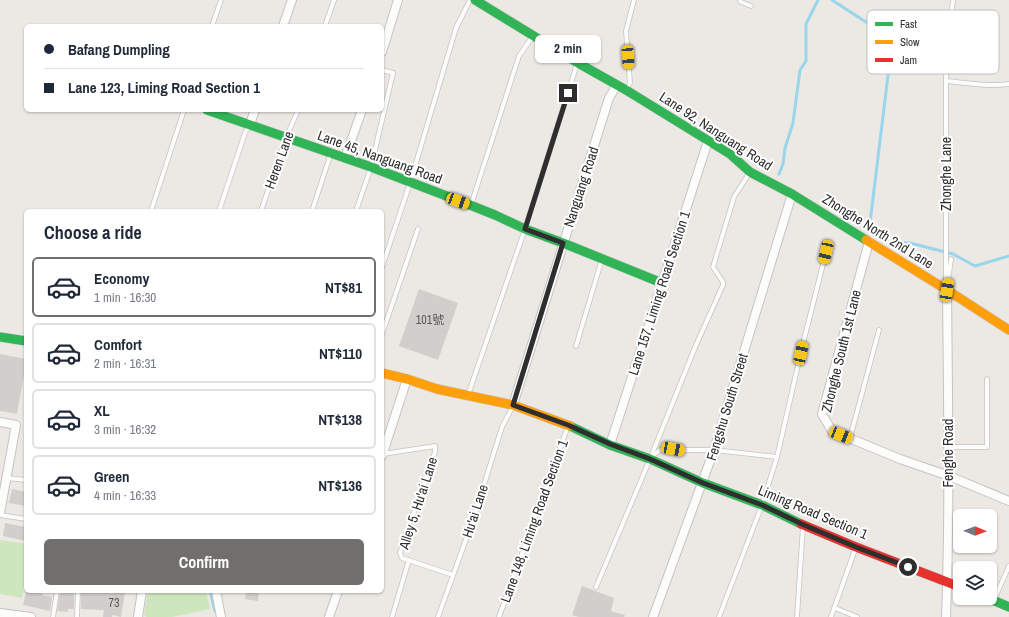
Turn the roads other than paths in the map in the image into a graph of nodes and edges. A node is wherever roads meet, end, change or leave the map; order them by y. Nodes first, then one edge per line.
1 (221, 0) edge
2 (292, 0) edge
3 (334, 0) edge
4 (398, 0) edge
5 (470, 0) edge
6 (475, 0) edge
7 (634, 0) edge
8 (740, 0) edge
9 (953, 0) edge
10 (751, 6) dead end
11 (952, 10) edge
12 (213, 24) edge
13 (284, 24) edge
14 (326, 24) edge
15 (534, 36) junction
16 (384, 46) edge
17 (578, 63) junction
18 (384, 71) edge
19 (946, 74) edge
20 (946, 81) junction
21 (1009, 84) edge
22 (617, 85) junction
23 (626, 90) junction
24 (384, 111) edge
25 (183, 112) edge
26 (213, 112) edge
27 (254, 112) edge
28 (297, 112) edge
29 (361, 112) edge
30 (384, 112) edge
31 (250, 124) junction
32 (286, 138) junction
33 (708, 141) junction
34 (332, 153) junction
35 (345, 158) junction
36 (371, 167) junction
37 (750, 172) junction
38 (410, 183) junction
39 (792, 194) junction
40 (470, 205) junction
41 (152, 209) edge
42 (220, 209) edge
43 (262, 209) edge
44 (313, 209) edge
45 (357, 209) edge
46 (418, 229) dead end
47 (525, 229) junction
48 (868, 242) junction
49 (563, 243) junction
50 (826, 252) dead end
51 (602, 259) junction
52 (951, 259) dead end
53 (384, 261) edge
54 (662, 283) junction
55 (946, 288) junction
56 (384, 328) edge
57 (880, 330) dead end
58 (1009, 330) edge
59 (0, 337) edge
60 (24, 341) edge
61 (576, 346) dead end
62 (384, 373) edge
63 (407, 379) junction
64 (987, 379) dead end
65 (468, 396) junction
66 (513, 405) junction
67 (0, 422) edge
68 (568, 425) junction
69 (850, 439) junction
70 (610, 444) junction
71 (948, 447) junction
72 (384, 449) edge
73 (714, 450) junction
74 (384, 455) edge
75 (777, 458) junction
76 (650, 459) junction
77 (949, 476) junction
78 (6, 478) junction
79 (24, 480) edge
80 (703, 483) junction
81 (1009, 501) edge
82 (762, 505) junction
83 (0, 514) edge
84 (24, 519) edge
85 (804, 525) junction
86 (856, 547) junction
87 (409, 560) junction
88 (1009, 566) edge
89 (453, 575) junction
90 (948, 582) junction
91 (953, 584) edge
92 (596, 587) dead end
93 (997, 588) edge
94 (57, 593) edge
95 (78, 593) edge
96 (142, 593) edge
97 (216, 593) edge
98 (337, 593) edge
99 (997, 601) edge
100 (1009, 606) edge
101 (835, 608) junction
102 (5, 615) edge
103 (31, 617) edge
104 (53, 617) edge
105 (77, 617) edge
106 (138, 617) edge
107 (221, 617) edge
108 (329, 617) edge
109 (392, 617) edge
110 (438, 617) edge
111 (499, 617) edge
112 (653, 617) edge
113 (719, 617) edge
114 (797, 617) edge
115 (832, 617) edge
116 (857, 617) edge
117 (946, 617) edge

1 - 12 lane
2 - 13 street
3 - 14 lane
4 - 16 street
5 - 38 lane
6 - 15 street, Lane 92, Nanguang Road
7 - 23 lane
8 - 10 lane
9 - 11 lane, Zhonghe Lane
15 - 17 street, Lane 92, Nanguang Road
15 - 40 lane
17 - 22 street, Lane 92, Nanguang Road
17 - 47 lane
18 - 24 lane
19 - 20 lane, Zhonghe Lane
20 - 21 lane
20 - 55 lane, Zhonghe Lane
22 - 23 street, Lane 92, Nanguang Road
22 - 49 street, Nanguang Road
23 - 33 street, Lane 92, Nanguang Road
25 - 41 lane
26 - 31 street, Lane 45, Nanguang Road
27 - 31 street
28 - 32 lane, Heren Lane
29 - 35 street
30 - 36 lane
31 - 32 street, Lane 45, Nanguang Road
31 - 42 lane
32 - 34 street, Lane 45, Nanguang Road
32 - 43 lane, Heren Lane
33 - 37 street, Lane 92, Nanguang Road
33 - 54 street, Lane 157, Liming Road Section 1
34 - 35 street, Lane 45, Nanguang Road
34 - 44 lane
35 - 36 street, Lane 45, Nanguang Road
36 - 38 street, Lane 45, Nanguang Road
36 - 45 lane
37 - 39 street, Lane 92, Nanguang Road
37 - 76 lane
38 - 40 street, Lane 45, Nanguang Road
38 - 53 lane
39 - 48 street, Zhonghe North 2nd Lane
39 - 73 street, Fengshu South Street
40 - 47 street, Lane 45, Nanguang Road
46 - 56 lane
47 - 49 street, Lane 45, Nanguang Road
47 - 65 lane
48 - 55 street, Zhonghe North 2nd Lane
48 - 69 street, Zhonghe South 1st Lane
49 - 51 street, Lane 45, Nanguang Road
49 - 66 street, Nanguang Road
50 - 75 lane
51 - 54 street, Lane 45, Nanguang Road
51 - 61 lane
52 - 55 lane
54 - 70 street, Lane 157, Liming Road Section 1
55 - 58 street, Zhonghe North 2nd Lane
55 - 71 street, Fenghe Road
57 - 69 lane
59 - 60 street
62 - 63 street, Liming Road Section 1
63 - 65 street, Liming Road Section 1
63 - 72 street
64 - 71 lane
65 - 66 street, Liming Road Section 1
66 - 68 street, Liming Road Section 1
66 - 89 lane, Hu'ai Lane
67 - 78 street
68 - 70 street, Liming Road Section 1
68 - 111 lane, Lane 148, Liming Road Section 1
69 - 77 street, Zhonghe South 1st Lane
70 - 76 street, Liming Road Section 1
71 - 77 street, Fenghe Road
73 - 75 lane
73 - 76 lane
73 - 80 street, Fengshu South Street
74 - 87 lane, Alley 5, Hu'ai Lane
75 - 82 lane
76 - 80 street, Liming Road Section 1
76 - 92 lane
77 - 81 street, Zhonghe South 1st Lane
77 - 90 street, Fenghe Road
78 - 79 lane
78 - 83 street
80 - 82 street, Liming Road Section 1
80 - 112 street, Fengshu South Street
82 - 85 street, Liming Road Section 1
82 - 113 lane
83 - 84 lane
85 - 86 street, Liming Road Section 1
85 - 114 lane
86 - 90 street, Liming Road Section 1
86 - 101 lane
87 - 89 lane, Alley 5, Hu'ai Lane
87 - 109 lane, Alley 5, Hu'ai Lane
88 - 93 lane
89 - 110 lane, Hu'ai Lane
90 - 91 street, Liming Road Section 1
90 - 117 street, Fenghe Road
94 - 104 lane
95 - 105 lane
96 - 106 street
97 - 107 street
98 - 108 street
99 - 100 street
101 - 115 lane
101 - 116 lane
102 - 103 street

